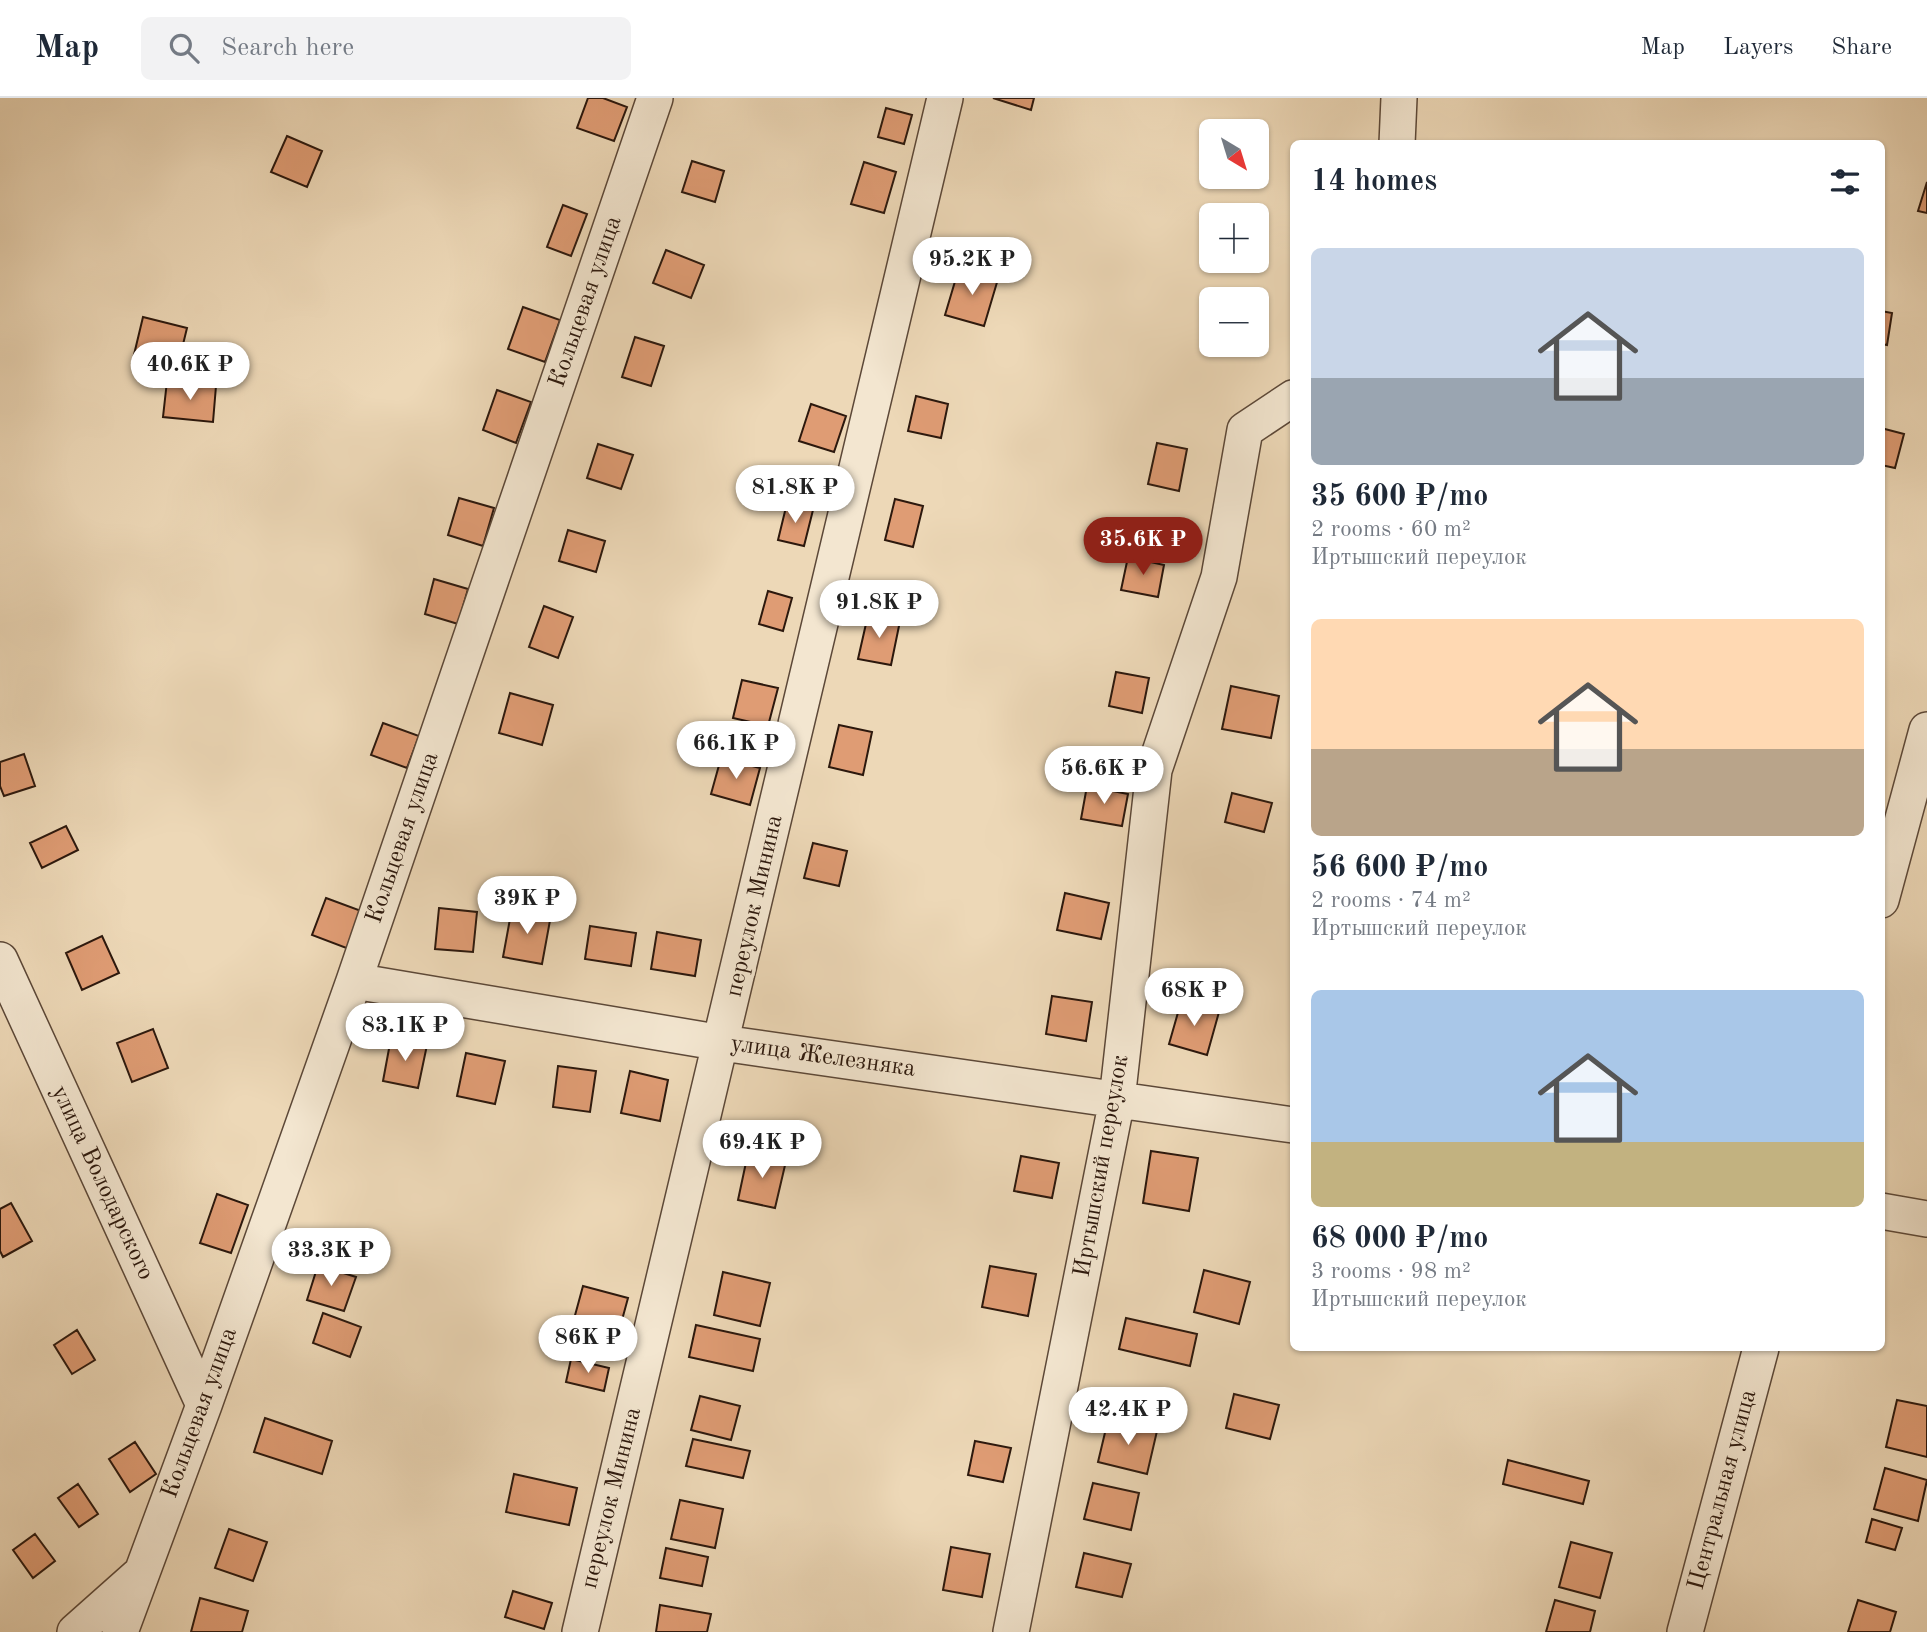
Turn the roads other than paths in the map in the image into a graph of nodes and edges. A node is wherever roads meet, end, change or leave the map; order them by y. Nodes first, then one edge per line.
1 (655, 98) edge
2 (945, 98) edge
3 (1399, 98) edge
4 (1397, 140) edge
5 (1290, 400) edge
6 (1927, 730) edge
7 (1885, 885) edge
8 (0, 960) edge
9 (354, 981) junction
10 (722, 1042) junction
11 (1118, 1100) junction
12 (1290, 1125) edge
13 (1885, 1212) edge
14 (1927, 1219) edge
15 (1760, 1351) edge
16 (204, 1405) junction
17 (139, 1575) junction
18 (75, 1632) edge
19 (120, 1632) edge
20 (580, 1632) edge
21 (1011, 1632) edge
22 (1685, 1632) edge

1 - 9 street, Кольцевая улица
2 - 10 street, переулок Минина
3 - 4 street
5 - 11 street, Иртышский переулок
6 - 7 street
8 - 16 street, улица Володарского
9 - 10 street, улица Железняка
9 - 16 street, Кольцевая улица
10 - 11 street, улица Железняка
10 - 20 street, переулок Минина
11 - 12 street, улица Железняка
11 - 21 street, Иртышский переулок
13 - 14 street
15 - 22 street, Центральная улица
16 - 17 street, Кольцевая улица
17 - 18 street, Кольцевая улица
17 - 19 street, Кольцевая улица

